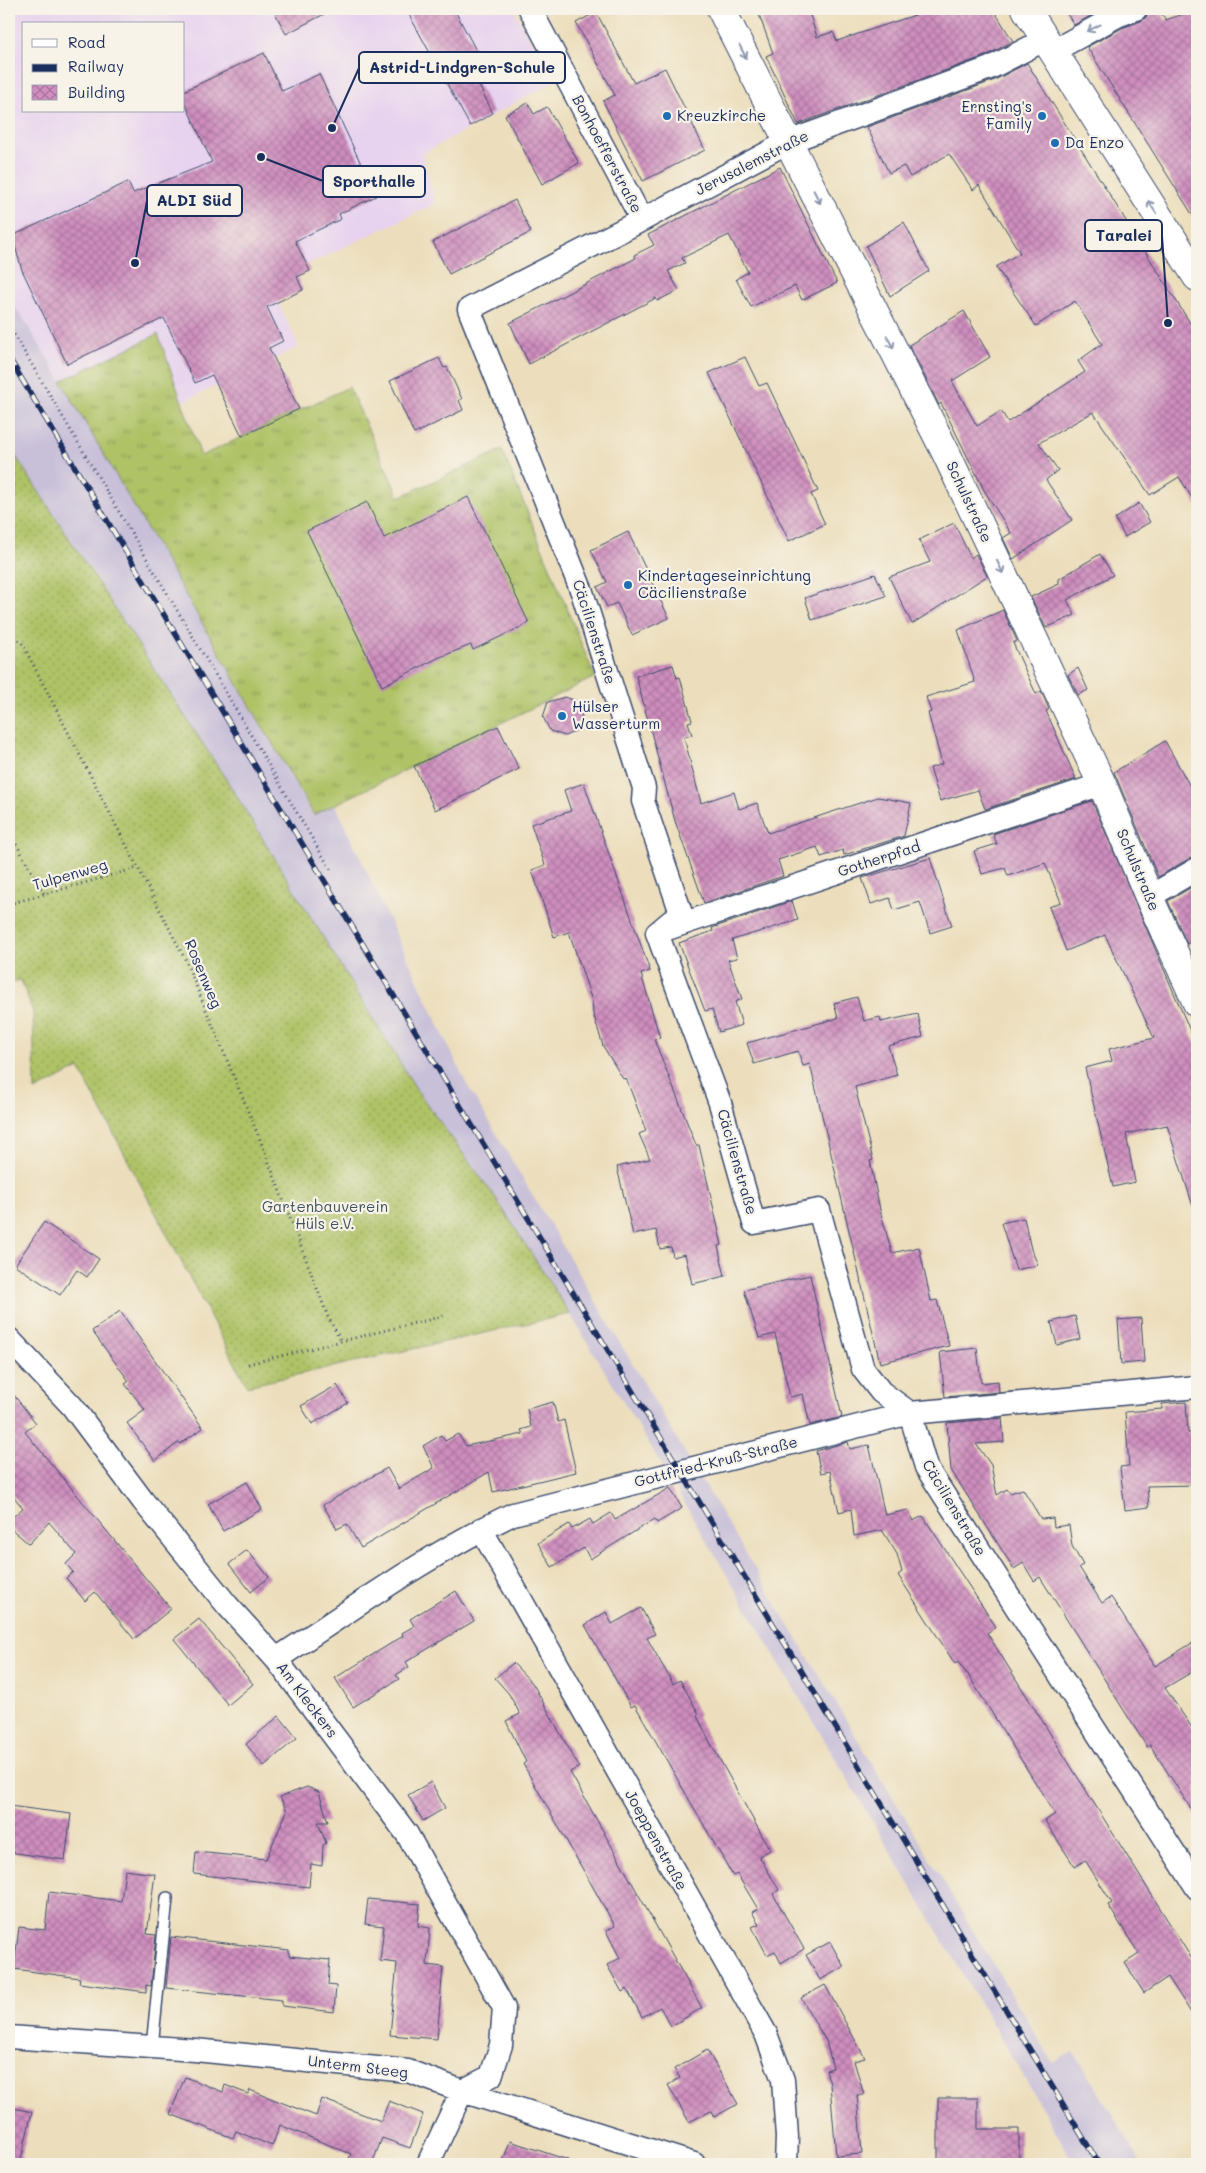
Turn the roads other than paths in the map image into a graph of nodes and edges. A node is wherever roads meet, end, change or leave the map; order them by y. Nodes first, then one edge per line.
1 (530, 9) edge
2 (721, 9) edge
3 (1026, 9) edge
4 (1136, 9) edge
5 (1049, 45) junction
6 (788, 142) junction
7 (642, 220) junction
8 (1197, 277) edge
9 (468, 309) joint
10 (1102, 784) junction
11 (1197, 869) edge
12 (1149, 897) junction
13 (657, 933) junction
14 (1197, 1003) edge
15 (9, 1339) edge
16 (1197, 1387) edge
17 (910, 1413) junction
18 (481, 1529) junction
19 (276, 1659) junction
20 (1197, 1888) edge
21 (166, 1898) dead end
22 (9, 2037) edge
23 (152, 2047) junction
24 (462, 2091) junction
25 (428, 2164) edge
26 (694, 2164) edge
27 (786, 2164) edge

1 - 7 street, Bonhoefferstraße
2 -> 6 street, Schulstraße
3 - 5 street
4 -> 5 street, Jerusalemstraße
5 - 6 street, Jerusalemstraße
8 -> 5 street
6 - 7 street, Jerusalemstraße
6 -> 10 street, Schulstraße
7 - 9 street, Jerusalemstraße
9 - 13 street, Cäcilienstraße
10 - 12 street, Schulstraße
10 - 13 street, Gotherpfad
11 - 12 street
12 - 14 street, Schulstraße
13 - 17 street, Cäcilienstraße
15 - 19 street, Am Kleckers
16 - 17 street, Gottfried-Kruß-Straße
17 - 18 street, Gottfried-Kruß-Straße
17 - 20 street, Cäcilienstraße
18 - 19 street, Gottfried-Kruß-Straße
18 - 27 street, Joeppenstraße
19 - 24 street, Am Kleckers
21 - 23 lane
22 - 23 street, Unterm Steeg
23 - 24 street, Unterm Steeg
24 - 25 street
24 - 26 street, Unterm Steeg

